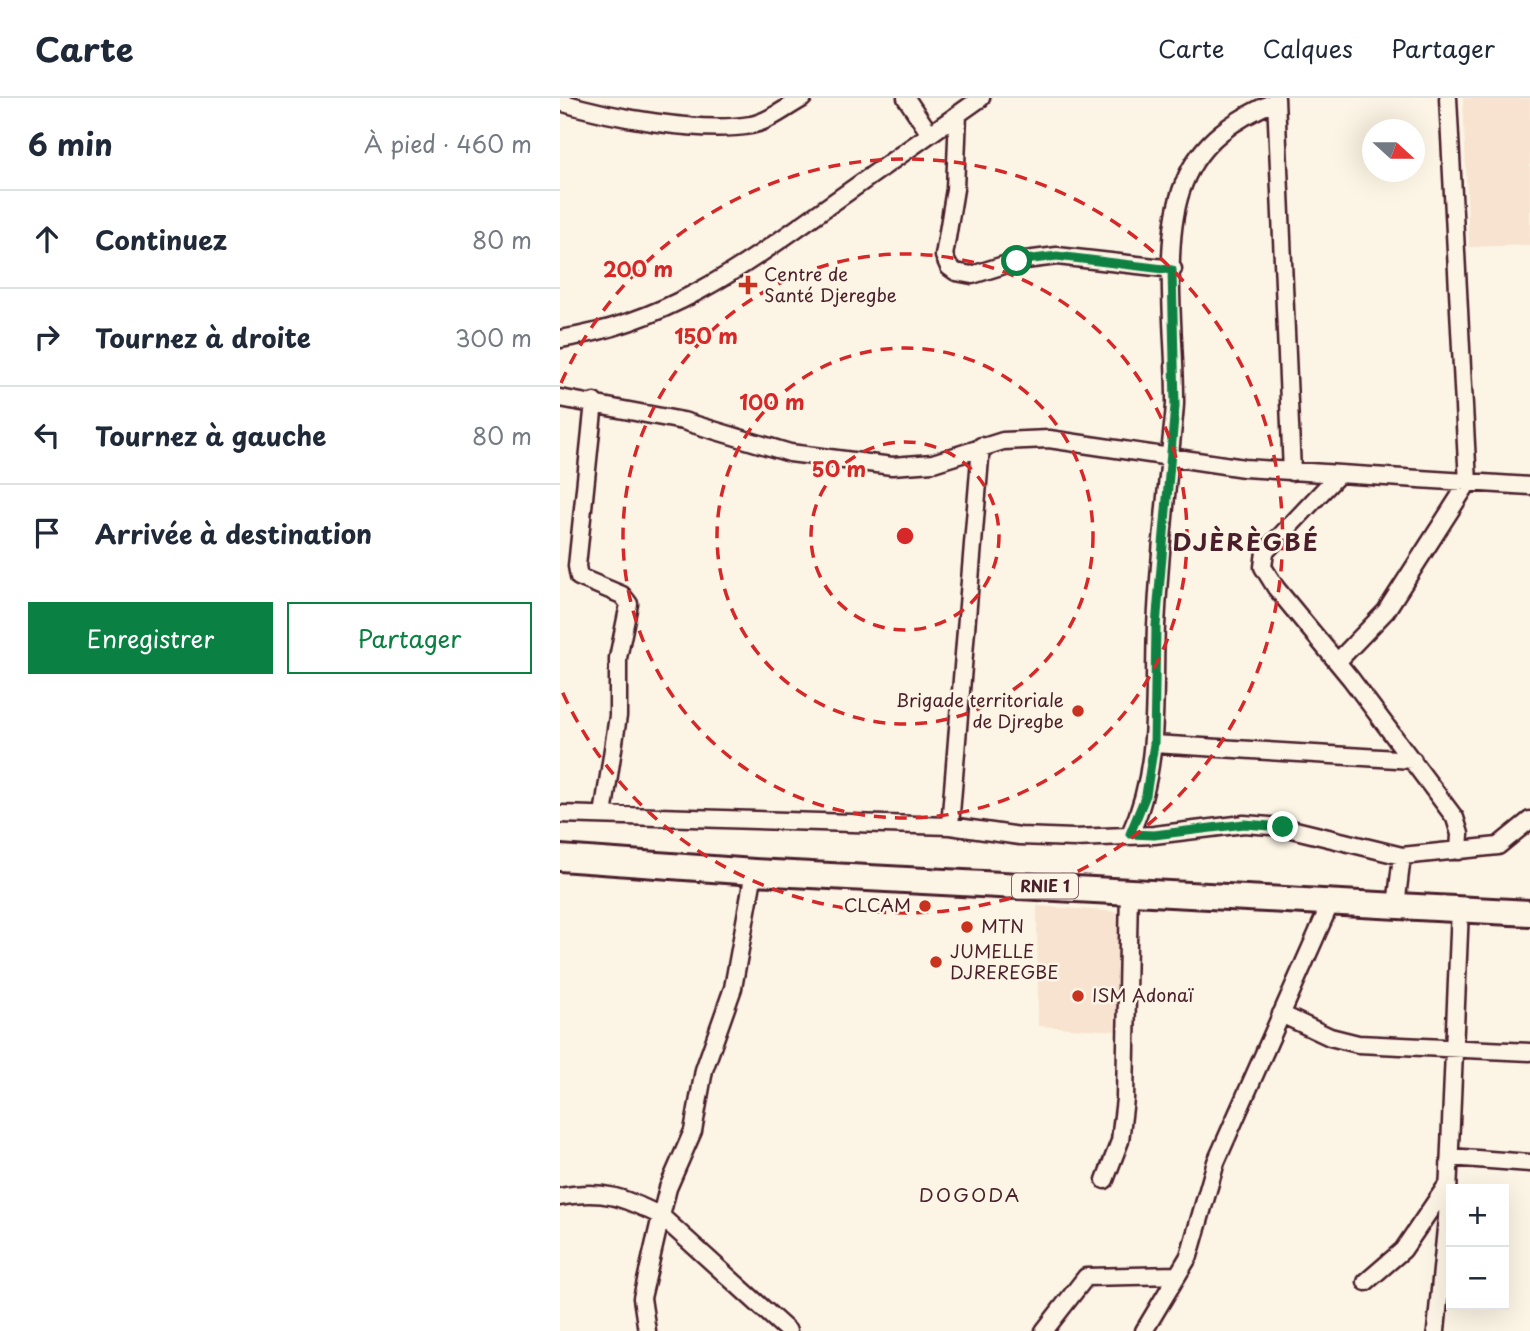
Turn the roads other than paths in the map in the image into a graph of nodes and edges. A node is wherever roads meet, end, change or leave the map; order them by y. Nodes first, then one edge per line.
1 (803, 98) edge
2 (906, 98) edge
3 (981, 98) edge
4 (1448, 98) edge
5 (1276, 100) edge
6 (560, 102) edge
7 (958, 114) junction
8 (930, 134) junction
9 (1172, 270) junction
10 (560, 340) edge
11 (560, 398) edge
12 (594, 402) junction
13 (981, 446) junction
14 (1170, 456) junction
15 (1292, 472) junction
16 (1339, 474) junction
17 (1468, 482) junction
18 (1530, 486) edge
19 (1337, 662) junction
20 (1154, 744) junction
21 (1413, 760) junction
22 (560, 814) edge
23 (603, 816) junction
24 (1530, 820) edge
25 (950, 826) junction
26 (1130, 834) junction
27 (1459, 851) junction
28 (1402, 856) junction
29 (560, 858) edge
30 (754, 872) junction
31 (1129, 890) junction
32 (1331, 902) junction
33 (1396, 905) junction
34 (1460, 909) junction
35 (1530, 913) edge
36 (1281, 1014) junction
37 (1454, 1048) junction
38 (1530, 1052) edge
39 (1450, 1157) junction
40 (1530, 1163) edge
41 (1105, 1180) dead end
42 (1449, 1183) junction
43 (560, 1197) edge
44 (661, 1216) junction
45 (1177, 1275) junction
46 (1366, 1282) dead end
47 (647, 1331) edge
48 (788, 1331) edge
49 (1044, 1331) edge
50 (1144, 1331) edge
51 (1436, 1331) edge

1 - 6 street
2 - 8 street
3 - 7 street
4 - 17 street
5 - 9 street
5 - 15 street
7 - 8 street
7 - 9 street
8 - 10 street
9 - 14 street
11 - 12 street
12 - 13 street
12 - 23 street
13 - 14 street
13 - 25 street
14 - 15 street
14 - 20 street
15 - 16 street
16 - 17 street
16 - 19 street
17 - 18 street
17 - 19 street
19 - 21 street
20 - 21 street
20 - 26 street
21 - 27 street
22 - 23 street
23 - 25 street
24 - 27 street
25 - 26 street
26 - 28 street
27 - 28 street
28 - 33 street
29 - 30 highway, RNIE 1
30 - 31 highway, RNIE 1
30 - 44 street
31 - 32 highway, RNIE 1
31 - 41 street
32 - 33 highway, RNIE 1
32 - 36 street
33 - 34 highway, RNIE 1
34 - 35 highway, RNIE 1
34 - 37 street
36 - 37 street
36 - 45 street
37 - 38 street
37 - 39 street
39 - 40 street
39 - 42 street
42 - 46 street
42 - 51 street
43 - 44 street
44 - 47 street
44 - 48 street
45 - 49 street
45 - 50 street

